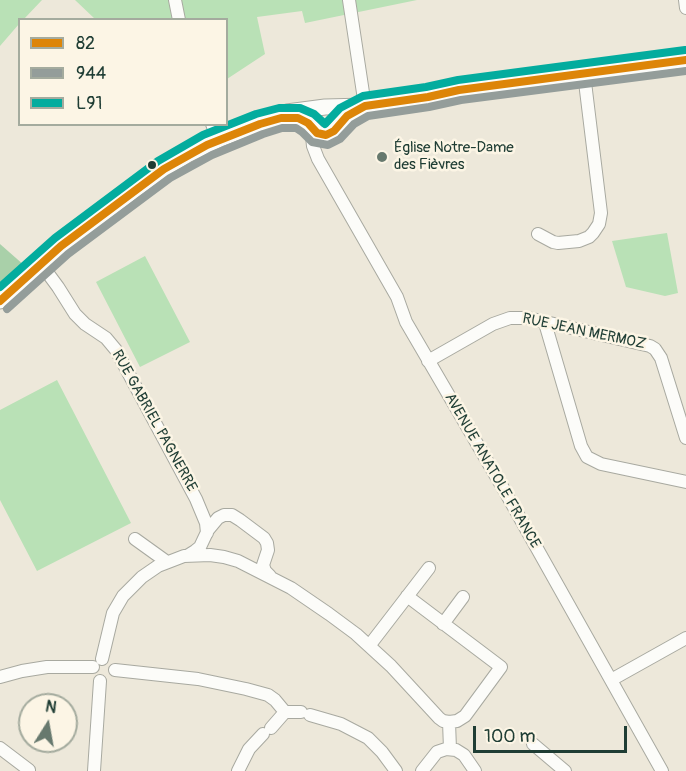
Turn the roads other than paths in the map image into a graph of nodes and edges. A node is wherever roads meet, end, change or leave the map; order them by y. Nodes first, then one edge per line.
1 (175, 0) edge
2 (349, 0) edge
3 (684, 0) edge
4 (686, 8) edge
5 (178, 18) edge
6 (686, 60) edge
7 (584, 74) junction
8 (365, 106) junction
9 (324, 108) junction
10 (260, 124) junction
11 (213, 126) edge
12 (311, 127) junction
13 (334, 131) junction
14 (218, 140) junction
15 (325, 170) junction
16 (538, 234) dead end
17 (41, 264) junction
18 (0, 301) edge
19 (545, 322) junction
20 (428, 361) junction
21 (686, 438) edge
22 (686, 482) edge
23 (196, 499) junction
24 (222, 516) junction
25 (206, 535) junction
26 (135, 539) dead end
27 (215, 555) junction
28 (266, 555) junction
29 (184, 556) junction
30 (167, 562) junction
31 (246, 565) junction
32 (429, 568) dead end
33 (271, 577) junction
34 (407, 596) junction
35 (463, 597) dead end
36 (443, 624) junction
37 (686, 638) edge
38 (369, 646) junction
39 (97, 663) junction
40 (115, 670) junction
41 (0, 677) edge
42 (610, 680) junction
43 (100, 681) junction
44 (285, 712) junction
45 (449, 722) junction
46 (533, 744) dead end
47 (0, 747) edge
48 (450, 749) junction
49 (29, 770) edge
50 (94, 771) edge
51 (238, 771) edge
52 (396, 771) edge
53 (422, 771) edge
54 (475, 771) edge
55 (564, 771) edge
56 (662, 771) edge

1 - 5 street
2 - 8 street
3 - 4 street
6 - 7 main road
7 - 8 main road
7 - 16 street
8 - 9 main road
8 - 13 main road
9 - 10 main road
9 - 12 main road
9 - 13 main road
10 - 12 main road
10 - 14 main road
11 - 14 street
12 - 13 main road
12 - 15 street, AVENUE ANATOLE FRANCE
13 - 15 street, AVENUE ANATOLE FRANCE
14 - 17 main road
15 - 20 street, AVENUE ANATOLE FRANCE
17 - 18 main road
17 - 23 street, RUE GABRIEL PAGNERRE
19 - 20 street, RUE JEAN MERMOZ
19 - 21 street, RUE JEAN MERMOZ
19 - 22 street
20 - 42 street, AVENUE ANATOLE FRANCE
23 - 24 street, RUE GABRIEL PAGNERRE
23 - 25 street, RUE GABRIEL PAGNERRE
24 - 25 street
24 - 28 street
25 - 27 street
25 - 29 street
26 - 30 street
27 - 29 street
27 - 31 street
28 - 31 street
28 - 33 street
29 - 30 street
30 - 39 street
31 - 33 street
32 - 34 street
33 - 38 street
34 - 36 street
34 - 38 street
35 - 36 street
36 - 45 street
37 - 42 street
38 - 45 street
39 - 40 street
39 - 41 street
39 - 43 street
40 - 43 street
40 - 44 street
42 - 56 street, AVENUE ANATOLE FRANCE
43 - 50 street
44 - 51 street
44 - 52 street
45 - 48 street
46 - 55 street
47 - 49 street
48 - 53 street
48 - 54 street

